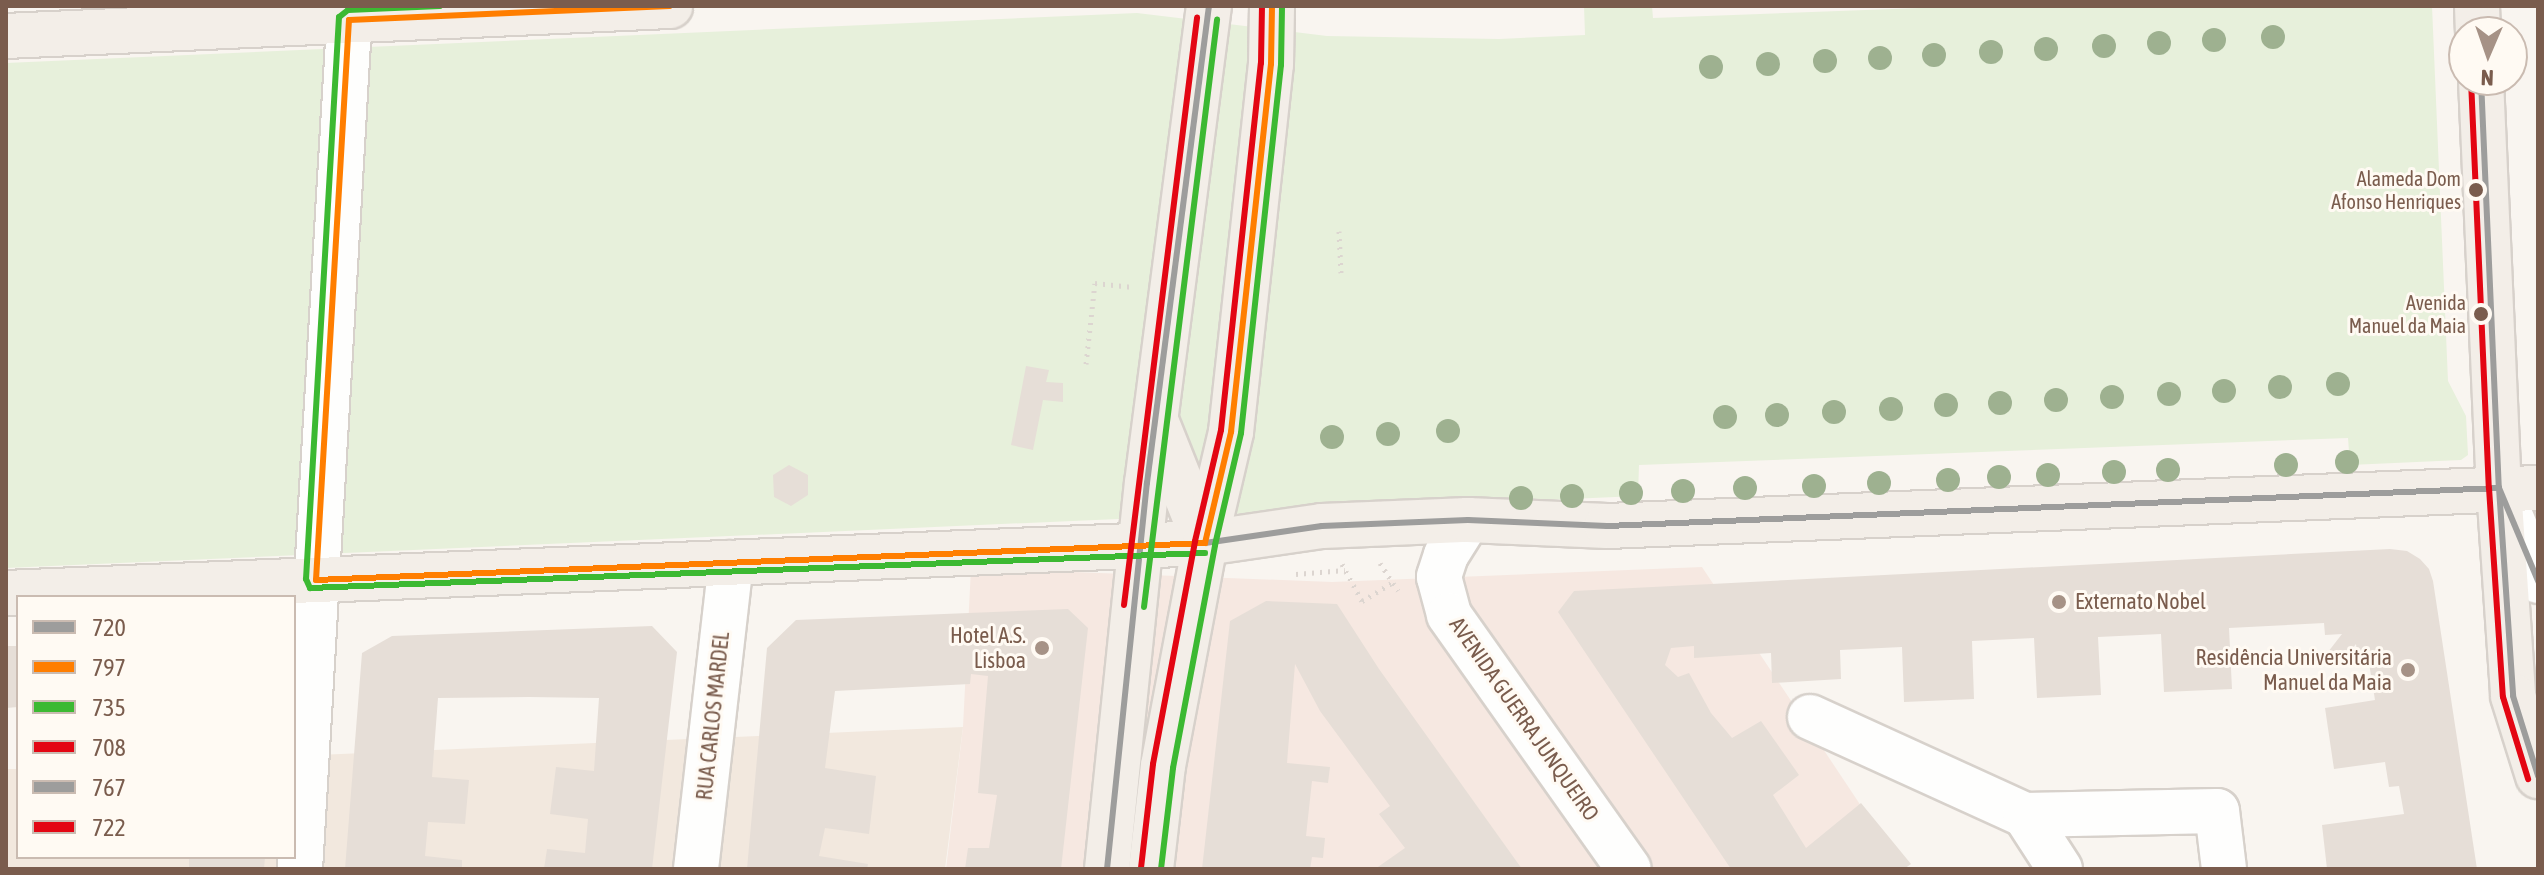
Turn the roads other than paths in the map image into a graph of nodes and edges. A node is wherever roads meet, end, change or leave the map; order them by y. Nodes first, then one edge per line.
1 (670, 6) edge
2 (1209, 6) edge
3 (1272, 6) edge
4 (350, 13) edge
5 (6, 36) edge
6 (2482, 96) edge
7 (1156, 421) junction
8 (2518, 488) edge
9 (1468, 520) junction
10 (1205, 543) junction
11 (1140, 545) junction
12 (731, 563) junction
13 (316, 580) junction
14 (2538, 581) edge
15 (6, 593) edge
16 (1810, 717) dead end
17 (2538, 776) edge
18 (2025, 815) junction
19 (300, 869) edge
20 (696, 869) edge
21 (1107, 869) edge
22 (1151, 869) edge
23 (1629, 869) edge
24 (2060, 869) edge
25 (2224, 869) edge

1 - 4 main road
2 - 7 main road
3 - 10 main road
4 - 5 main road
4 - 13 street
6 - 8 main road
7 - 10 main road
7 - 11 main road
8 - 9 main road
8 - 14 street
8 - 17 main road
9 - 10 main road
9 - 23 street, AVENIDA GUERRA JUNQUEIRO
10 - 11 main road
10 - 22 main road
11 - 12 main road
11 - 21 main road
12 - 13 main road
12 - 20 street, RUA CARLOS MARDEL
13 - 15 main road
13 - 19 street
16 - 18 street
18 - 24 street
18 - 25 street

